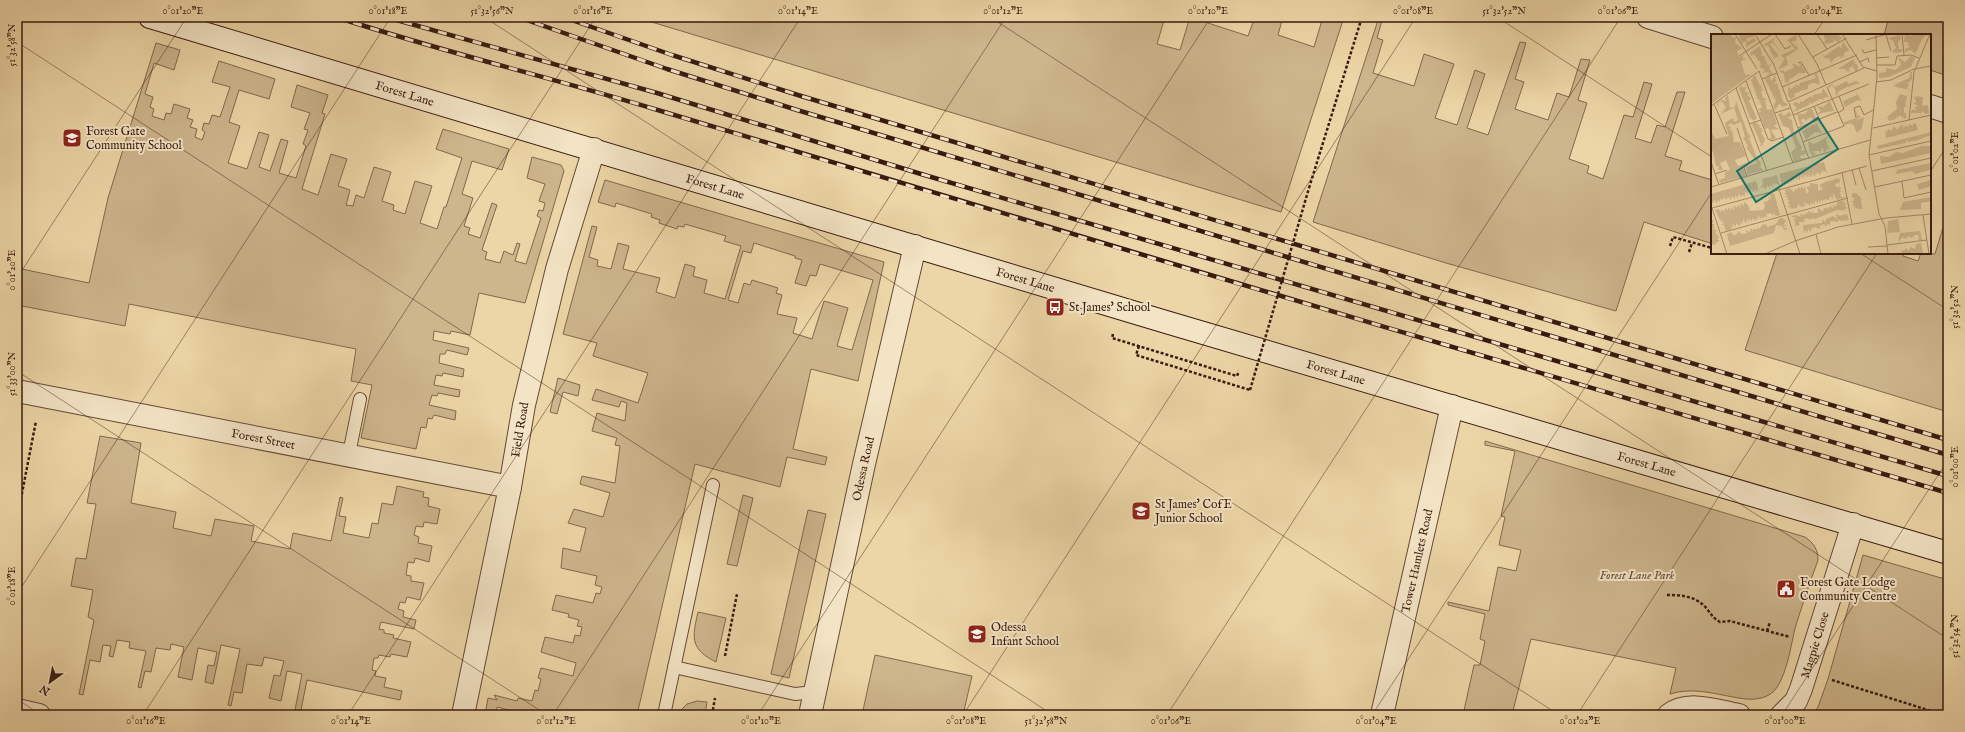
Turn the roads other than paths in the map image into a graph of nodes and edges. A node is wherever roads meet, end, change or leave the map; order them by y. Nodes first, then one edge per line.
1 (150, 17) edge
2 (1648, 17) edge
3 (1711, 37) edge
4 (1931, 106) edge
5 (1948, 112) edge
6 (594, 149) junction
7 (915, 246) junction
8 (17, 390) edge
9 (360, 400) dead end
10 (1452, 406) junction
11 (349, 454) junction
12 (713, 485) dead end
13 (510, 487) junction
14 (1853, 524) junction
15 (1948, 553) edge
16 (674, 667) junction
17 (815, 692) junction
18 (17, 710) edge
19 (39, 715) edge
20 (463, 715) edge
21 (664, 715) edge
22 (810, 715) edge
23 (1382, 715) edge
24 (1669, 715) edge
25 (1739, 715) edge
26 (1782, 715) edge

1 - 6 street, Forest Lane
2 - 3 street
4 - 5 street
6 - 7 street, Forest Lane
6 - 13 street, Field Road
7 - 10 street, Forest Lane
7 - 17 street, Odessa Road
8 - 11 street, Forest Street
9 - 11 lane
10 - 14 street, Forest Lane
10 - 23 street, Tower Hamlets Road
11 - 13 street, Forest Street
12 - 16 lane
13 - 20 street, Field Road
14 - 15 street, Forest Lane
14 - 26 street, Magpie Close
16 - 17 lane
16 - 21 lane
17 - 22 street, Odessa Road
18 - 19 street
24 - 25 street

